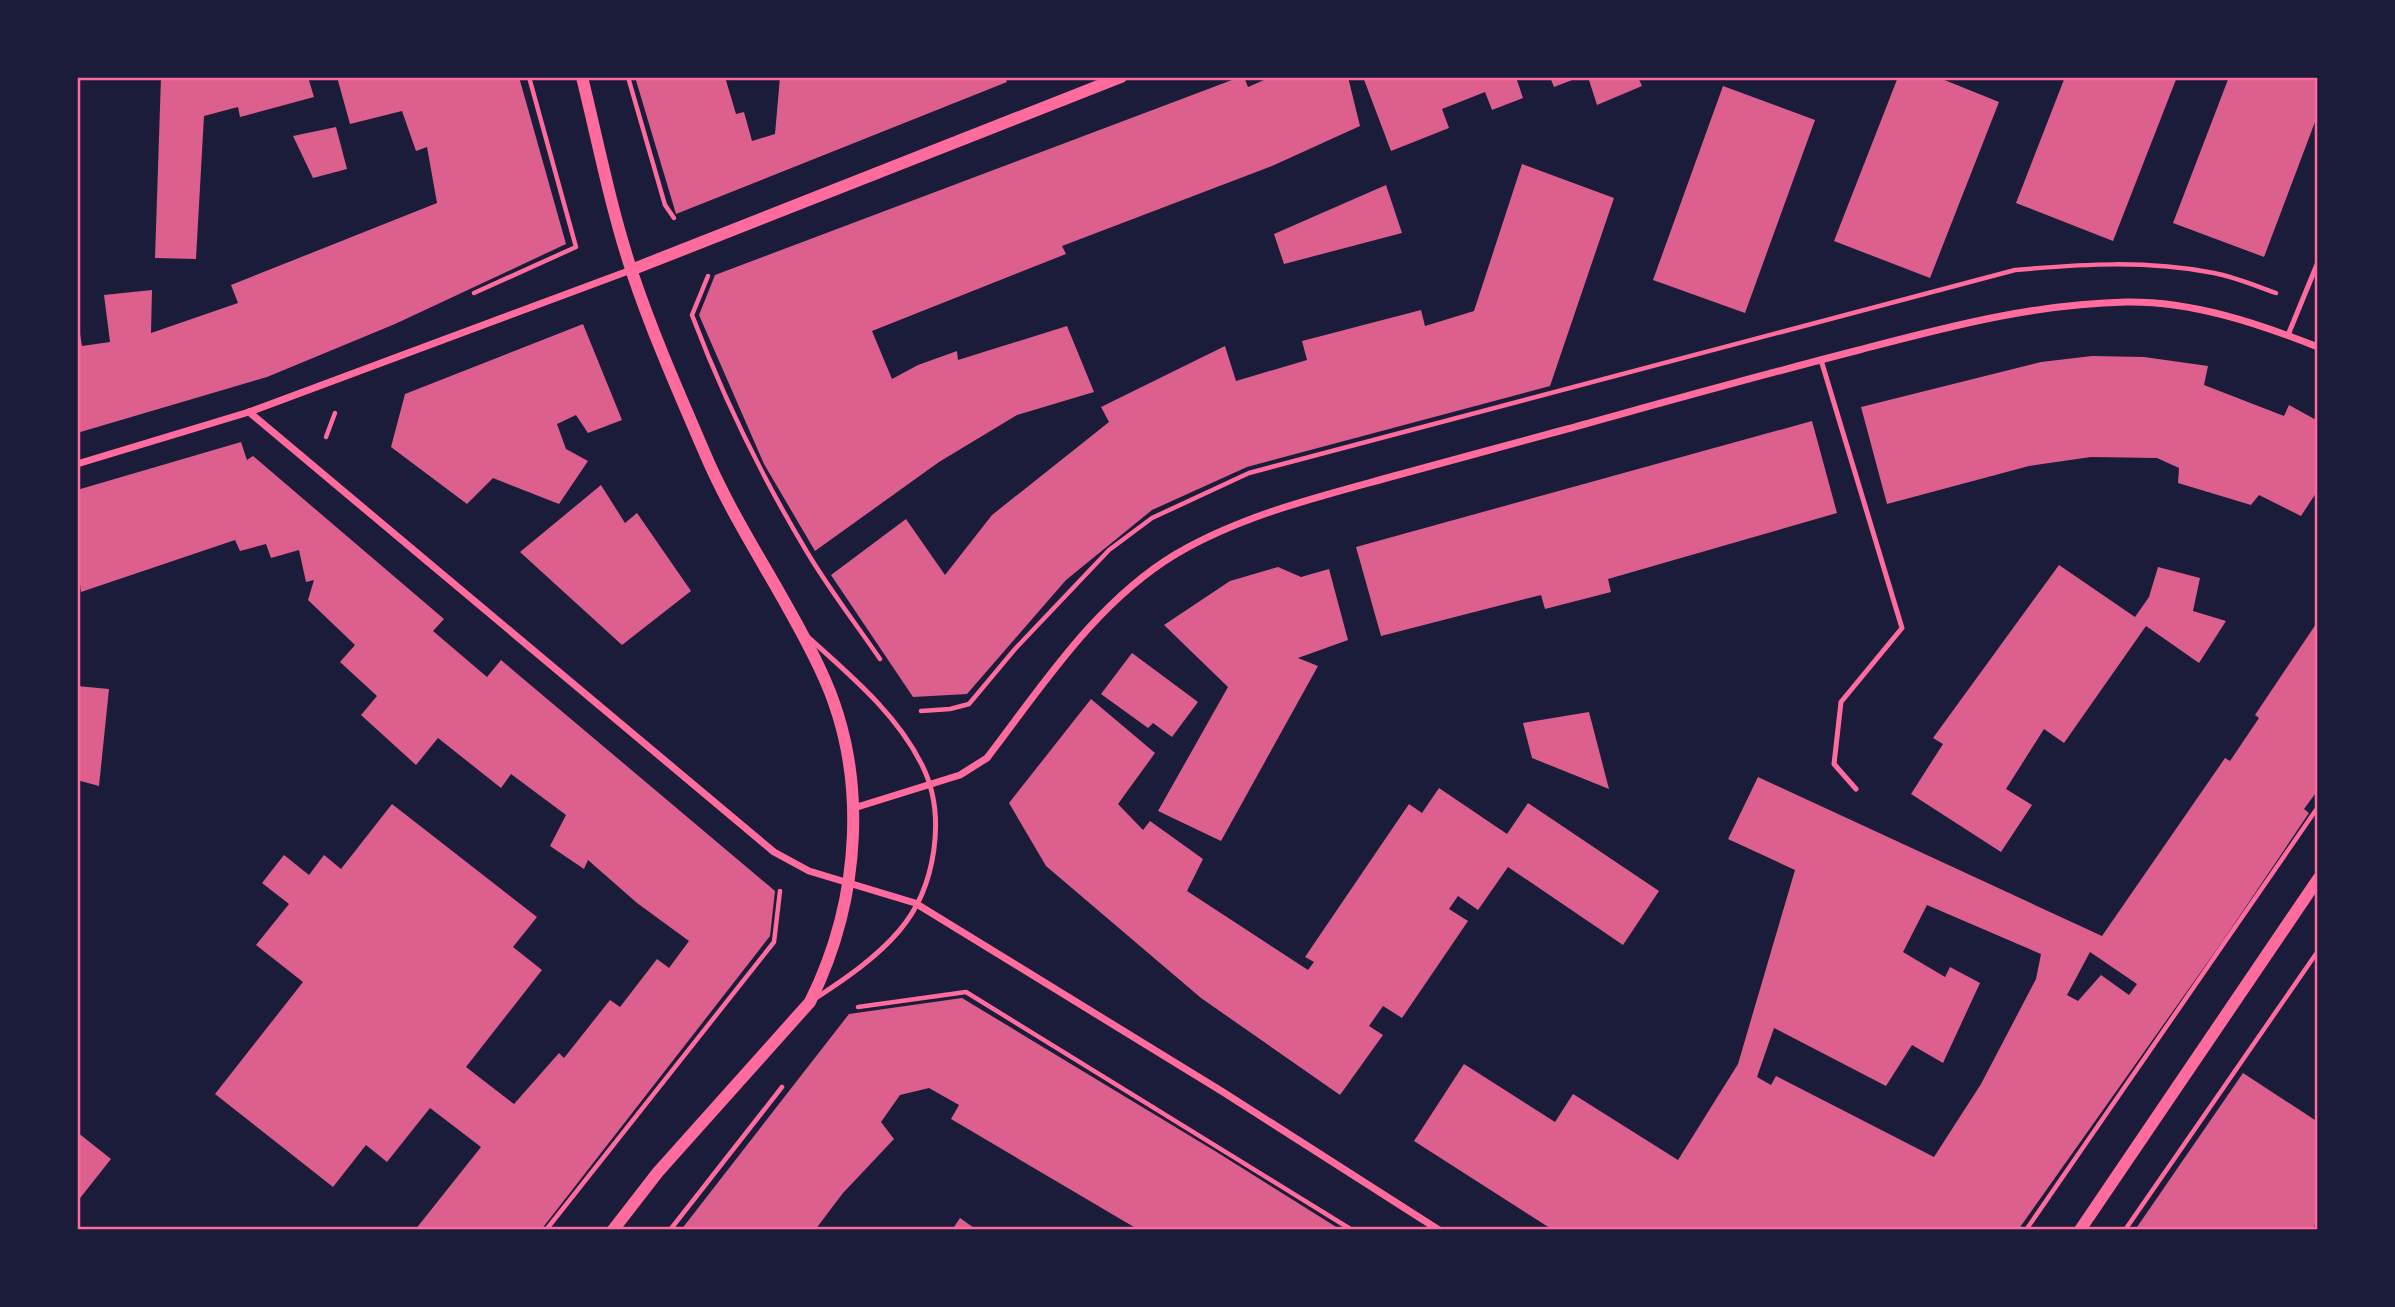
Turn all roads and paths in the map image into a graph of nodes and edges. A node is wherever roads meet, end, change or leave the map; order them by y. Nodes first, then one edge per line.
1 (529, 77) edge
2 (582, 77) edge
3 (628, 77) edge
4 (1121, 77) edge
5 (675, 219) dead end
6 (576, 247) dead end
7 (2318, 262) edge
8 (711, 269) dead end
9 (631, 270) junction
10 (2302, 301) junction
11 (2288, 335) junction
12 (2318, 346) edge
13 (1821, 360) junction
14 (249, 412) junction
15 (77, 464) edge
16 (801, 631) junction
17 (883, 665) dead end
18 (915, 711) dead end
19 (930, 784) junction
20 (1856, 789) dead end
21 (2318, 807) edge
22 (854, 808) junction
23 (2318, 879) edge
24 (848, 884) junction
25 (780, 891) dead end
26 (915, 903) junction
27 (2318, 951) edge
28 (810, 1002) junction
29 (844, 1009) dead end
30 (789, 1079) dead end
31 (546, 1230) edge
32 (613, 1230) edge
33 (670, 1230) edge
34 (1352, 1230) edge
35 (1439, 1230) edge
36 (2026, 1230) edge
37 (2080, 1230) edge
38 (2124, 1230) edge

1 - 6 path
2 - 9 street
3 - 5 path
4 - 9 street
7 - 10 lane
8 - 17 path
9 - 14 street
9 - 16 street
10 - 11 lane
10 - 18 path
11 - 12 street
11 - 13 street
13 - 19 street
13 - 20 lane
14 - 15 street
14 - 24 street
16 - 19 lane
16 - 22 street
19 - 22 street
19 - 26 lane
21 - 36 path
22 - 24 street
23 - 37 street
24 - 26 street
24 - 28 street
25 - 31 path
26 - 28 lane
26 - 35 street
27 - 38 path
28 - 32 street
29 - 34 path
30 - 33 path

